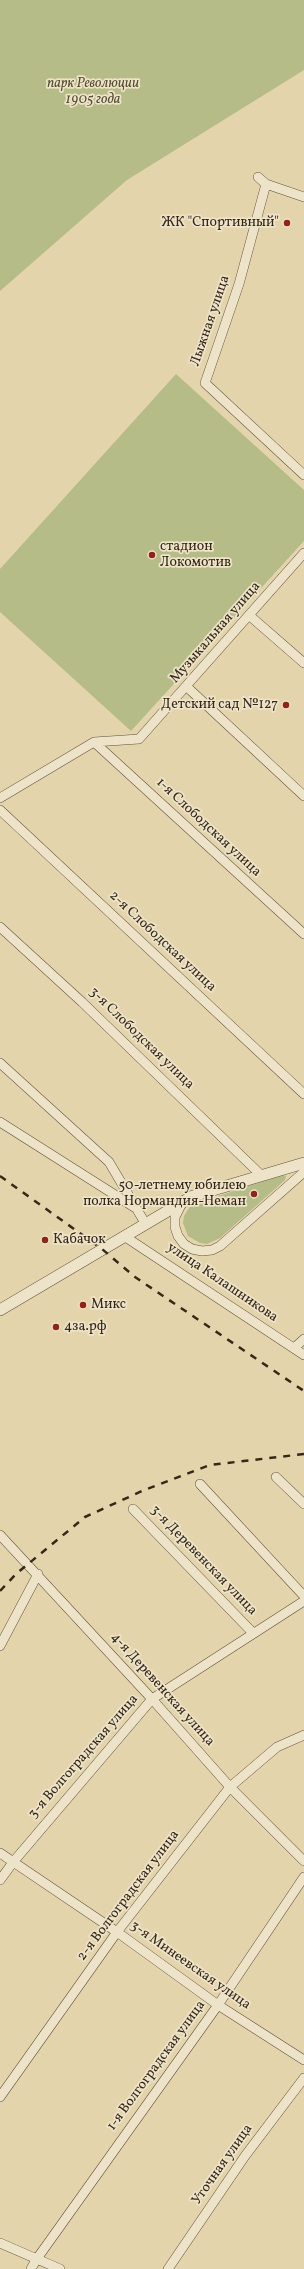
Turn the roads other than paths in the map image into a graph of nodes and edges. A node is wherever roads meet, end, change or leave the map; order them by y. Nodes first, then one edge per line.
1 (258, 177) dead end
2 (266, 184) junction
3 (304, 197) edge
4 (304, 475) edge
5 (304, 553) edge
6 (250, 616) junction
7 (304, 663) edge
8 (187, 687) junction
9 (94, 742) junction
10 (304, 796) edge
11 (0, 798) edge
12 (0, 810) edge
13 (0, 927) edge
14 (304, 934) edge
15 (0, 1063) edge
16 (304, 1094) edge
17 (0, 1122) edge
18 (304, 1162) edge
19 (304, 1172) edge
20 (260, 1175) junction
21 (184, 1200) junction
22 (137, 1209) junction
23 (145, 1223) junction
24 (124, 1236) junction
25 (0, 1310) edge
26 (304, 1339) edge
27 (294, 1348) junction
28 (304, 1355) edge
29 (276, 1477) dead end
30 (200, 1484) dead end
31 (304, 1504) edge
32 (133, 1509) dead end
33 (0, 1535) edge
34 (38, 1574) junction
35 (304, 1596) edge
36 (304, 1601) edge
37 (253, 1633) junction
38 (0, 1646) edge
39 (152, 1699) junction
40 (304, 1735) edge
41 (230, 1787) junction
42 (0, 1853) edge
43 (14, 1861) junction
44 (304, 1861) edge
45 (304, 1877) edge
46 (0, 1880) edge
47 (118, 1932) junction
48 (218, 2005) junction
49 (304, 2060) edge
50 (304, 2078) edge
51 (0, 2098) edge
52 (0, 2243) edge
53 (36, 2260) junction
54 (31, 2269) edge
55 (60, 2269) edge
56 (168, 2269) edge

1 - 2 street
2 - 3 street
2 - 4 street, Лыжная улица
5 - 6 street, Музыкальная улица
6 - 7 street
6 - 8 street, Музыкальная улица
8 - 9 street, Музыкальная улица
8 - 10 street
9 - 11 street, Музыкальная улица
9 - 14 street, 1-я Слободская улица
12 - 16 street, 2-я Слободская улица
13 - 20 street, 3-я Слободская улица
15 - 22 street
17 - 22 street
18 - 20 street
19 - 21 street
20 - 21 street
21 - 23 street
22 - 23 street
23 - 24 street
24 - 25 street
24 - 27 street, улица Калашникова
26 - 27 street
27 - 28 street, улица Калашникова
29 - 31 street
30 - 35 street
32 - 37 street, 3-я Деревенская улица
33 - 34 street, 4-я Деревенская улица
34 - 38 street
34 - 39 street, 4-я Деревенская улица
36 - 37 street, 3-я Волгоградская улица
37 - 39 street, 3-я Волгоградская улица
39 - 41 street, 4-я Деревенская улица
39 - 43 street, 3-я Волгоградская улица
40 - 41 street, 2-я Волгоградская улица
41 - 44 street, 4-я Деревенская улица
41 - 47 street, 2-я Волгоградская улица
42 - 43 street, 3-я Минеевская улица
43 - 46 street, 3-я Волгоградская улица
43 - 47 street, 3-я Минеевская улица
45 - 48 street, 1-я Волгоградская улица
47 - 48 street, 3-я Минеевская улица
47 - 51 street, 2-я Волгоградская улица
48 - 49 street, 3-я Минеевская улица
48 - 53 street, 1-я Волгоградская улица
50 - 56 street, Уточная улица
52 - 53 street
53 - 54 street, 1-я Волгоградская улица
53 - 55 street

